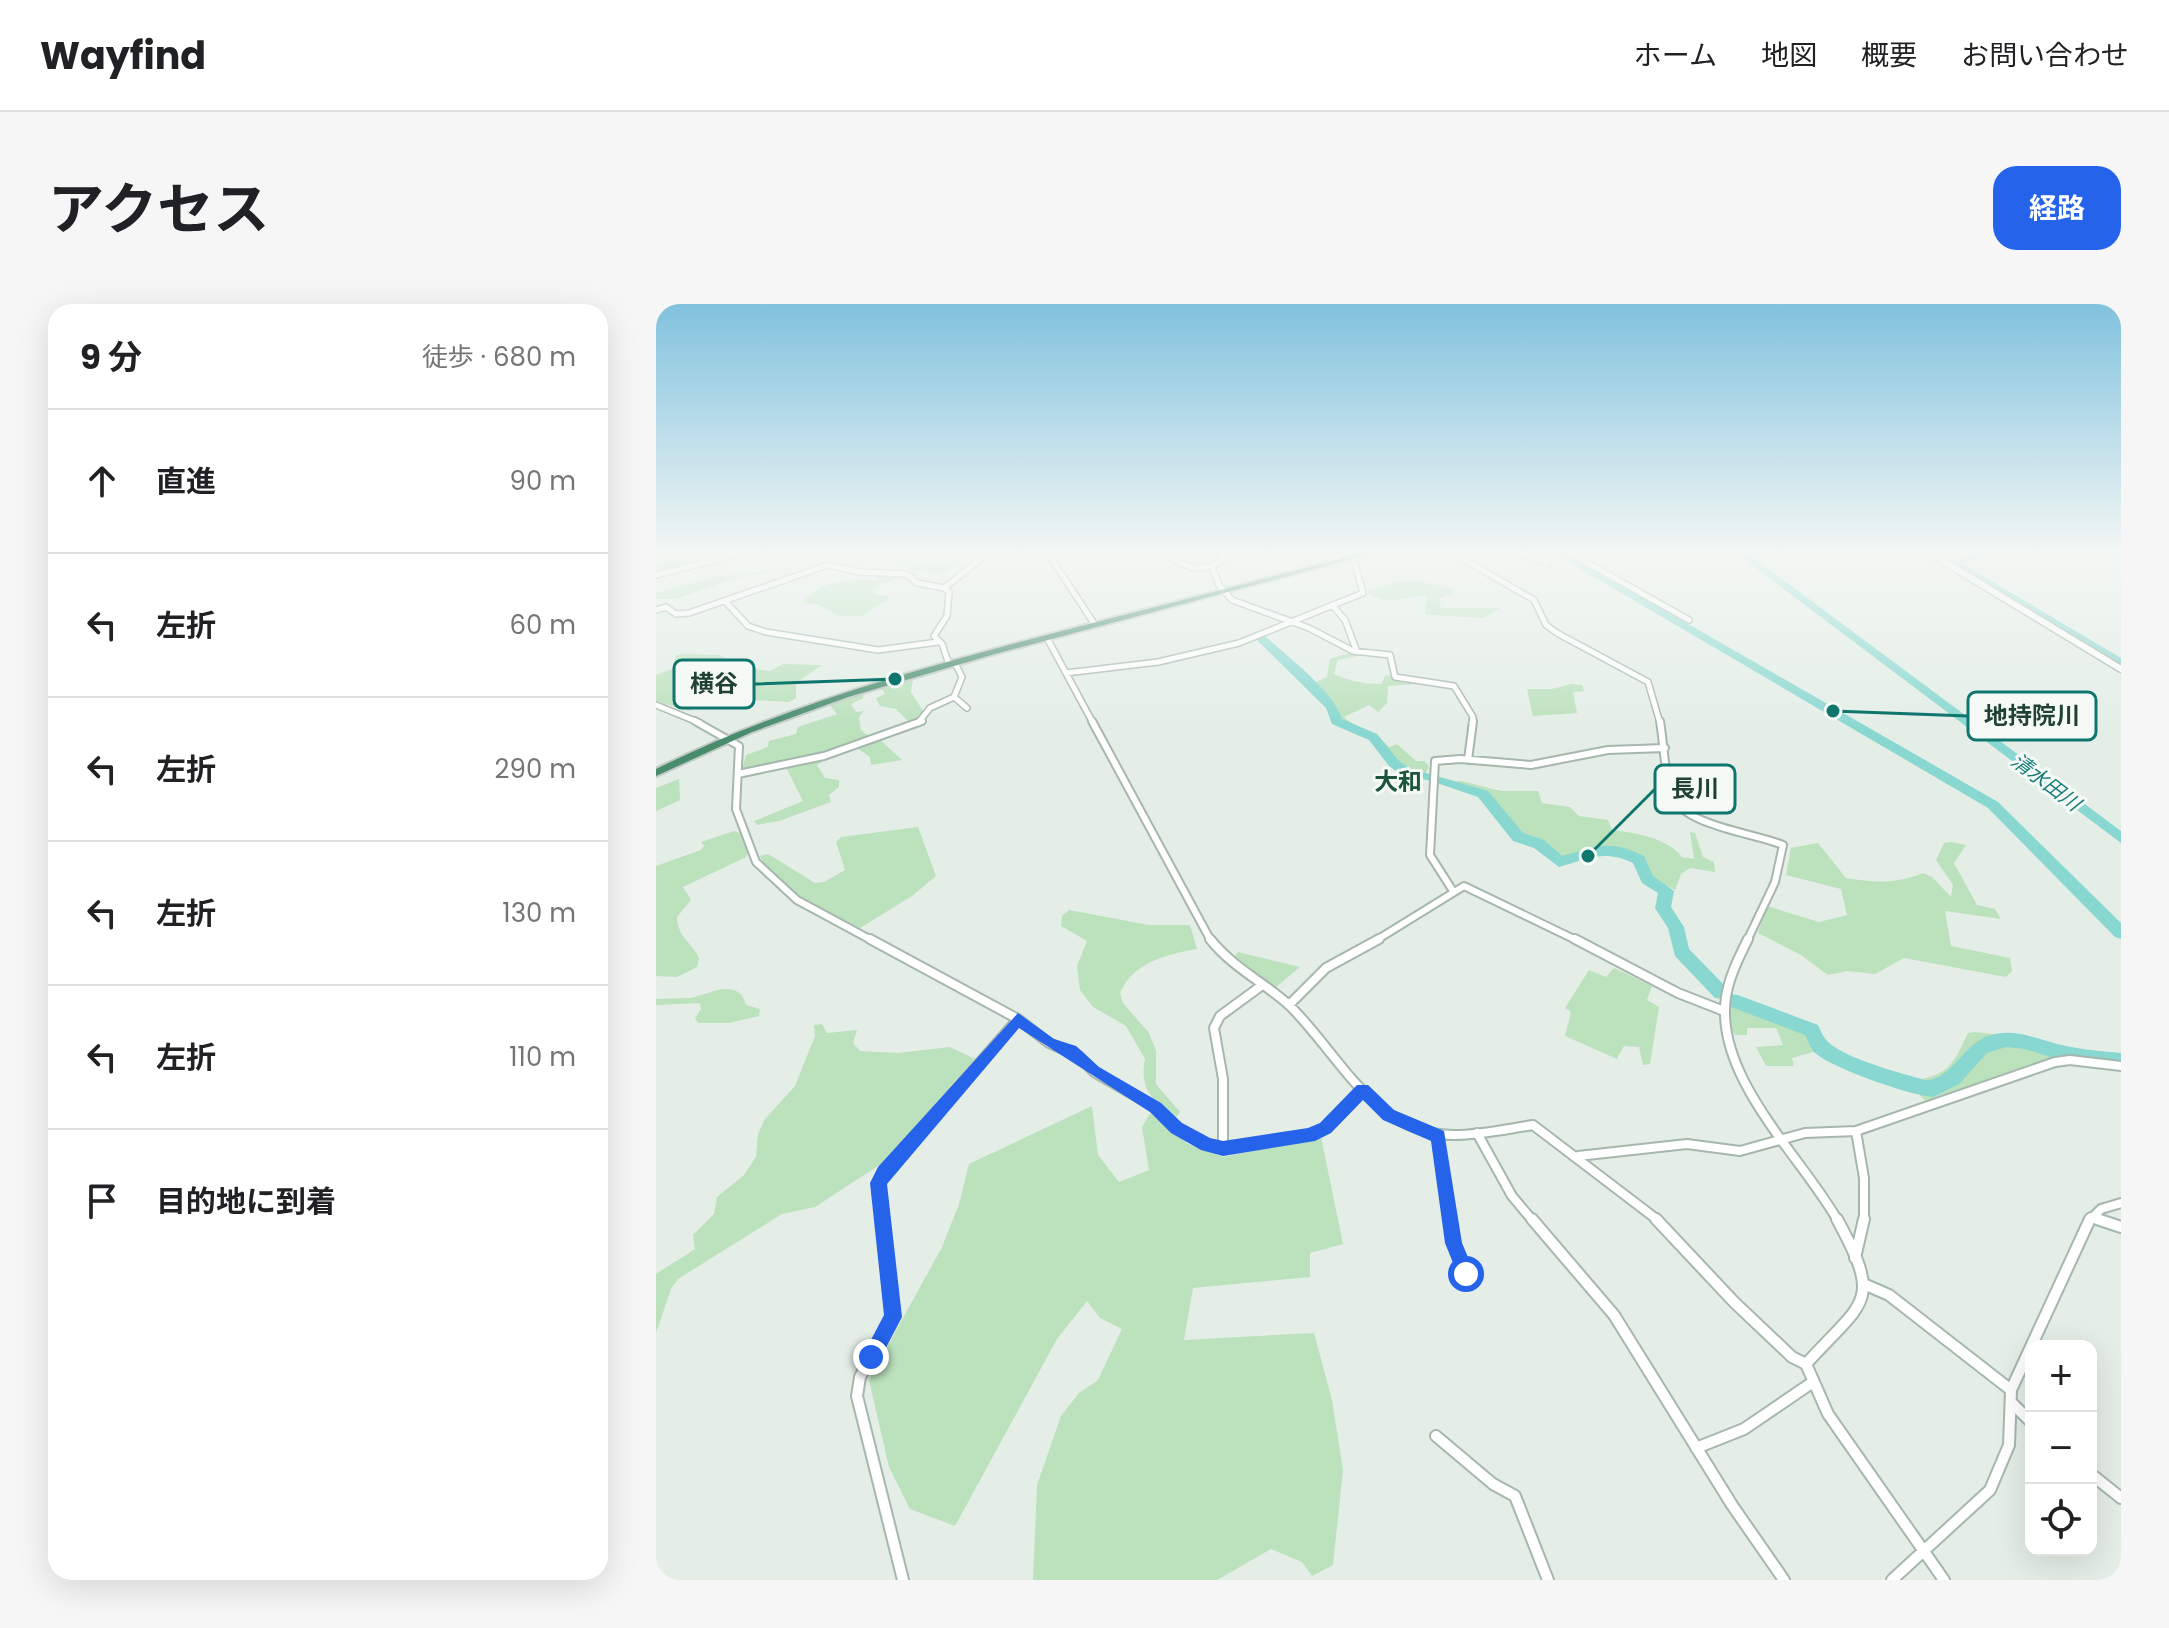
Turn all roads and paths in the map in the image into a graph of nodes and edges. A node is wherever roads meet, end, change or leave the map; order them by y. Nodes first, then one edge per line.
1 (736, 613) edge
2 (947, 613) edge
3 (1087, 613) edge
4 (1143, 613) edge
5 (1265, 613) edge
6 (1311, 613) edge
7 (1339, 613) edge
8 (1540, 613) edge
9 (1676, 613) edge
10 (2028, 613) edge
11 (1689, 620) dead end
12 (1287, 621) junction
13 (1095, 625) junction
14 (1047, 638) junction
15 (938, 642) junction
16 (1357, 652) junction
17 (952, 664) junction
18 (2121, 669) edge
19 (1066, 673) junction
20 (954, 697) junction
21 (656, 705) edge
22 (967, 708) dead end
23 (728, 737) junction
24 (1665, 748) junction
25 (1468, 760) junction
26 (656, 773) edge
27 (738, 774) junction
28 (1453, 891) junction
29 (1261, 986) junction
30 (1289, 1005) junction
31 (1724, 1011) junction
32 (1018, 1019) junction
33 (2121, 1066) edge
34 (1362, 1090) junction
35 (1856, 1131) junction
36 (1477, 1133) junction
37 (1438, 1137) junction
38 (1779, 1138) junction
39 (1223, 1149) junction
40 (1578, 1156) junction
41 (2121, 1203) edge
42 (2091, 1217) junction
43 (2121, 1227) edge
44 (1855, 1259) junction
45 (1466, 1274) dead end
46 (1866, 1285) junction
47 (1806, 1364) junction
48 (1813, 1382) junction
49 (2011, 1396) junction
50 (2025, 1414) edge
51 (1436, 1436) dead end
52 (1696, 1448) junction
53 (2097, 1479) edge
54 (2121, 1498) edge
55 (1924, 1553) junction
56 (903, 1580) edge
57 (1548, 1580) edge
58 (1784, 1580) edge
59 (1892, 1580) edge
60 (1944, 1580) edge

1 - 15 street
2 - 15 street
3 - 13 street
4 - 13 highway
5 - 12 street
6 - 12 street
7 - 16 street
8 - 24 street
9 - 11 street
10 - 18 street
12 - 16 street
12 - 19 street
13 - 14 highway
14 - 17 highway
14 - 19 street
15 - 17 street
16 - 25 street
17 - 20 street
17 - 23 highway
19 - 29 street
20 - 22 street
20 - 27 street
21 - 23 street
23 - 26 highway
23 - 27 street
24 - 25 street
24 - 31 street
25 - 28 street
27 - 32 street
28 - 30 street
28 - 31 street
29 - 30 street
29 - 39 street
30 - 34 street
31 - 38 street
32 - 39 street
32 - 56 street
33 - 35 street
34 - 37 street
34 - 39 street
35 - 38 street
35 - 44 street
36 - 37 street
36 - 40 street
36 - 52 street
37 - 45 street
38 - 40 street
38 - 44 street
40 - 47 street
41 - 42 street
42 - 43 street
42 - 49 street
44 - 46 street
46 - 47 street
46 - 49 street
47 - 48 street
48 - 52 street
48 - 55 street
49 - 50 street
49 - 55 street
51 - 57 street
52 - 58 street
53 - 54 street
55 - 59 street
55 - 60 street

